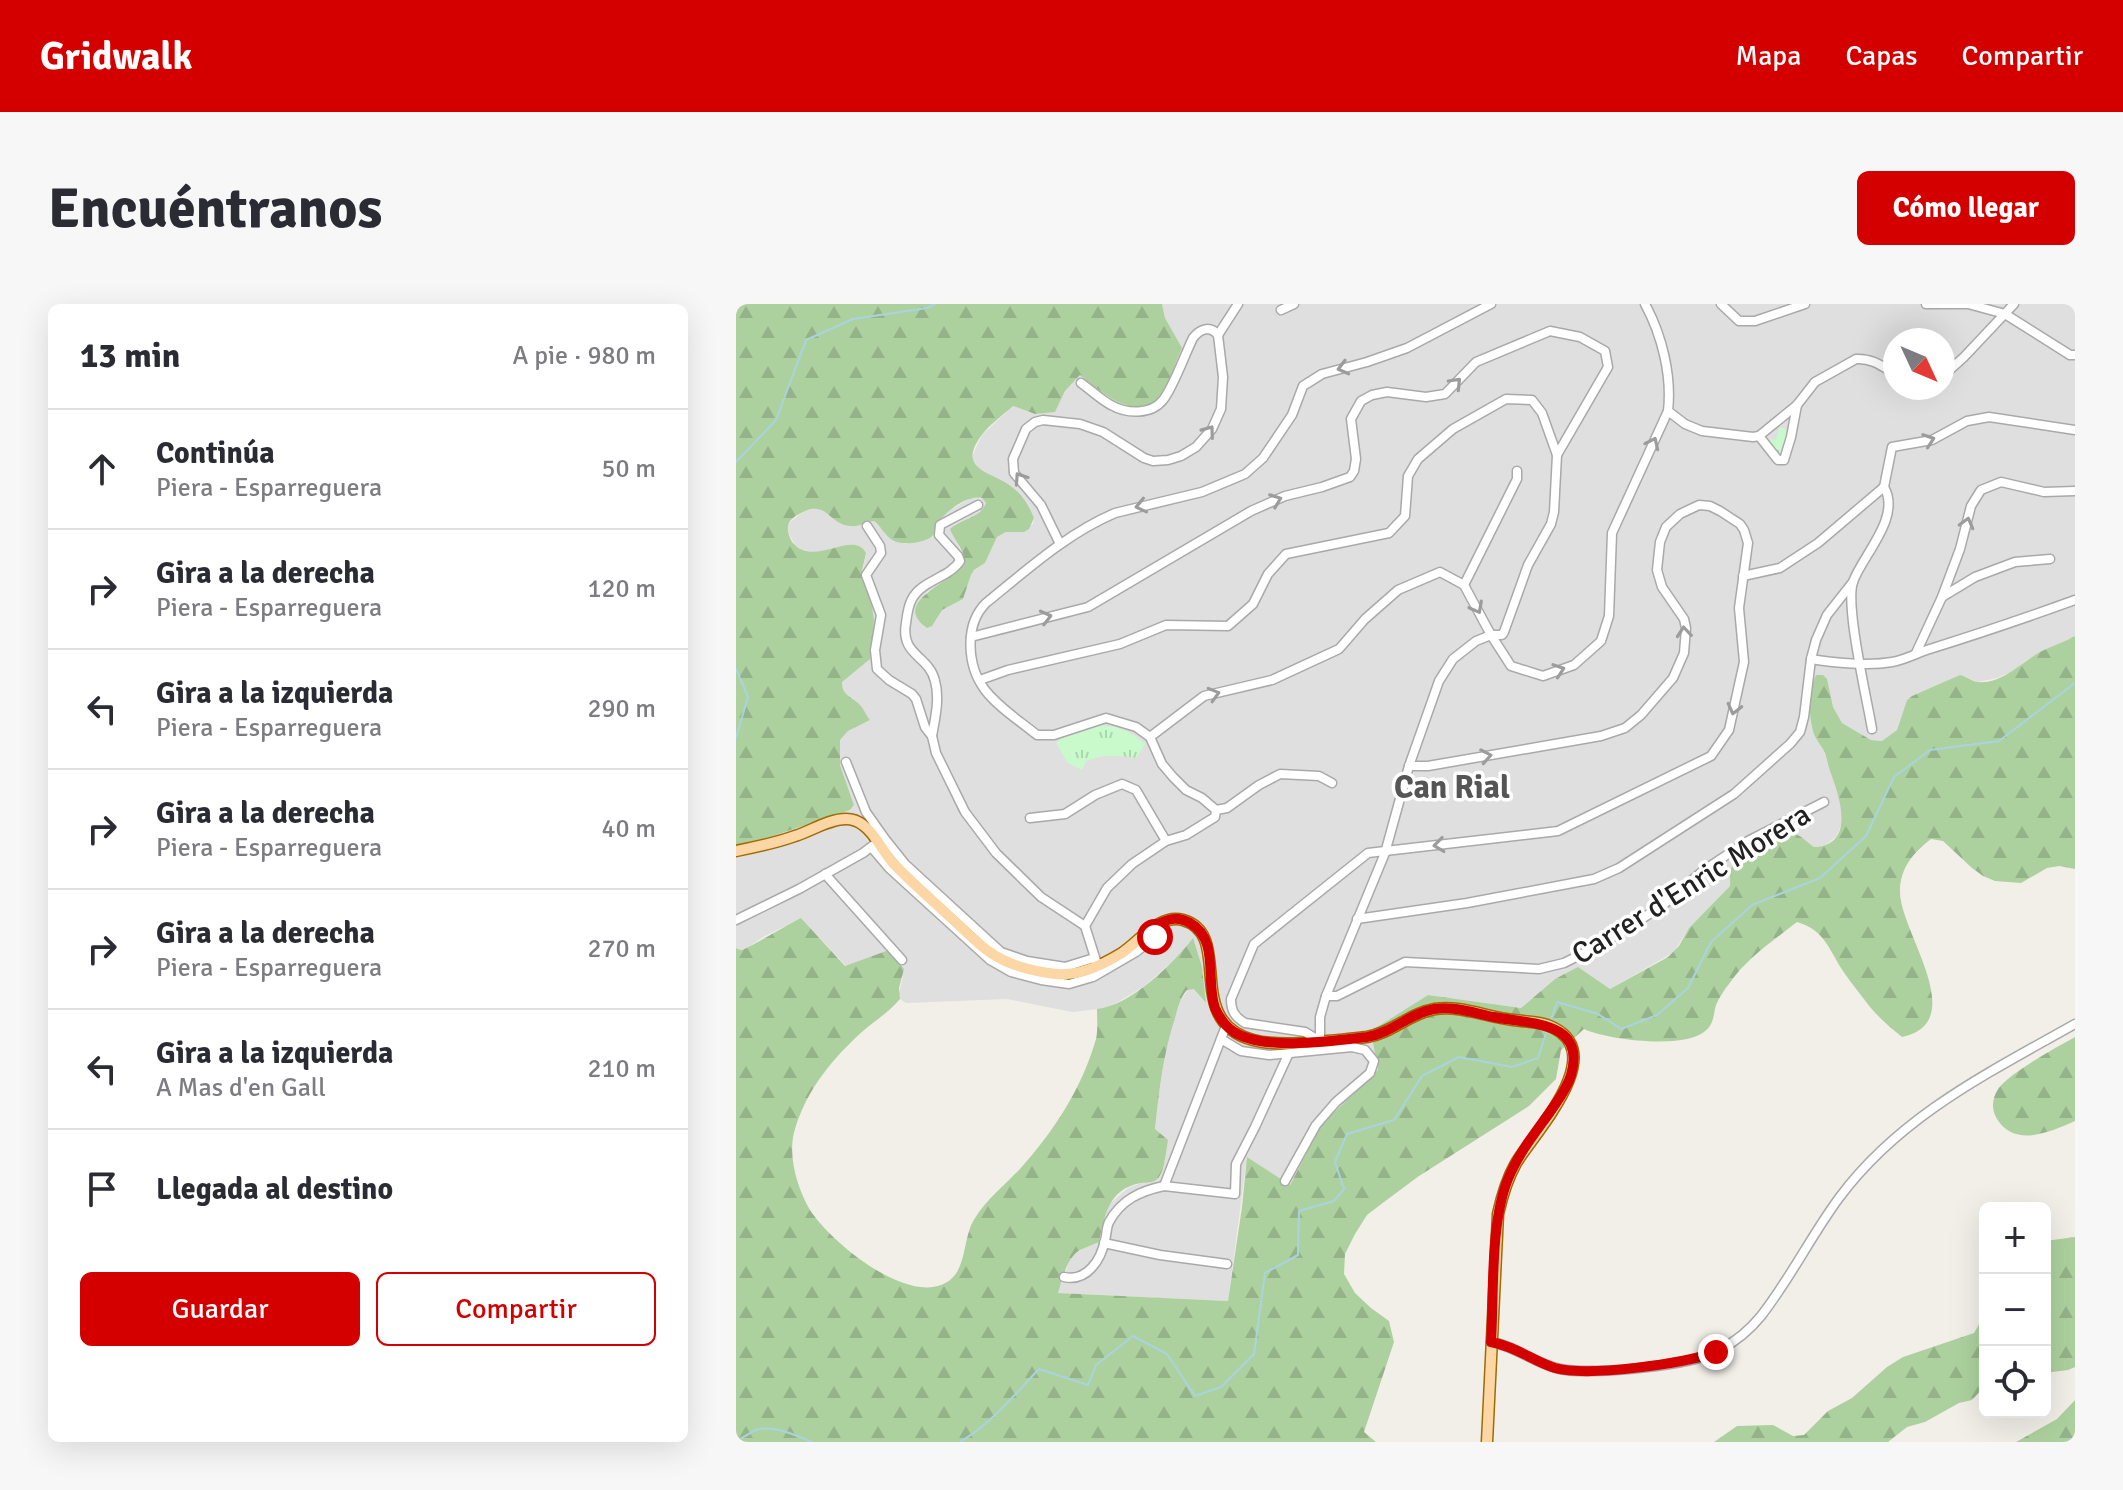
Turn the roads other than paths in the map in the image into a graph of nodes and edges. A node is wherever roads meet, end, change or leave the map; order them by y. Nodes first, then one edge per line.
1 (1238, 304) edge
2 (1294, 304) edge
3 (1491, 304) edge
4 (1645, 304) edge
5 (1721, 304) edge
6 (1805, 304) edge
7 (1926, 304) edge
8 (2014, 304) edge
9 (1281, 310) dead end
10 (2005, 314) junction
11 (1218, 335) junction
12 (2075, 355) edge
13 (1955, 365) edge
14 (1883, 367) edge
15 (1081, 383) dead end
16 (1797, 405) junction
17 (1668, 411) junction
18 (2075, 430) edge
19 (1759, 436) junction
20 (1557, 455) junction
21 (1517, 471) dead end
22 (1884, 487) junction
23 (2075, 491) edge
24 (978, 505) dead end
25 (867, 526) dead end
26 (1060, 544) junction
27 (2050, 559) dead end
28 (1743, 576) junction
29 (1853, 582) junction
30 (1464, 585) junction
31 (1942, 597) junction
32 (2075, 600) edge
33 (971, 637) junction
34 (1493, 639) junction
35 (1916, 653) junction
36 (1811, 659) junction
37 (1860, 663) junction
38 (980, 680) junction
39 (1872, 729) dead end
40 (932, 736) junction
41 (1150, 737) junction
42 (846, 762) dead end
43 (1409, 766) junction
44 (1332, 783) dead end
45 (1824, 802) dead end
46 (1216, 810) junction
47 (866, 812) junction
48 (1030, 818) dead end
49 (862, 824) junction
50 (1166, 841) junction
51 (875, 845) junction
52 (736, 851) edge
53 (1385, 853) junction
54 (825, 874) junction
55 (1357, 919) junction
56 (736, 920) edge
57 (1160, 923) junction
58 (1085, 926) junction
59 (902, 960) dead end
60 (1096, 962) junction
61 (1326, 996) junction
62 (2075, 1024) edge
63 (1226, 1026) junction
64 (1221, 1039) junction
65 (1320, 1041) junction
66 (1288, 1055) junction
67 (1285, 1181) dead end
68 (1164, 1186) junction
69 (1104, 1243) junction
70 (1227, 1264) dead end
71 (1064, 1277) dead end
72 (1491, 1342) junction
73 (1487, 1442) edge

1 - 11 street
2 - 9 street
3 -> 26 street
4 - 17 street
5 - 6 street
7 - 10 street
8 - 10 street
10 - 12 street
10 - 13 street
11 - 15 street
26 -> 11 street
14 - 16 street
16 - 19 street
16 - 19 street
17 - 19 street
34 -> 17 street
22 -> 18 street
33 -> 20 street
20 - 34 street
20 - 38 street
21 - 30 street
22 - 28 street
22 - 29 street
31 -> 23 street
24 - 40 street
25 - 40 street
26 - 33 street
27 - 31 street
43 -> 28 street
28 -> 53 street
29 - 36 street
29 - 37 street
30 -> 34 street
41 -> 30 street
31 - 35 street
32 - 35 street
33 - 38 street
34 - 43 street
35 - 37 street
36 - 37 street
36 - 55 street
37 - 39 street
38 - 41 street
40 - 58 street
41 - 46 street
42 - 47 street
43 - 53 street
44 - 46 street
45 - 61 street, Carrer d'Enric Morera
46 - 50 street
47 - 49 street
47 - 60 street
48 - 50 street
49 - 51 main road
49 - 52 main road
50 - 58 street
51 - 54 street
51 - 57 street
51 - 60 main road
53 - 55 street
53 - 65 street
54 - 56 street
54 - 59 street
55 - 61 street
57 - 60 main road
57 - 63 main road
58 - 60 street
61 - 65 street
62 - 72 street
63 - 64 street
63 - 65 main road
64 - 66 street
64 - 68 street
65 - 72 main road
66 - 67 street
66 - 68 street
68 - 69 street
69 - 70 street
69 - 71 street
72 - 73 main road

